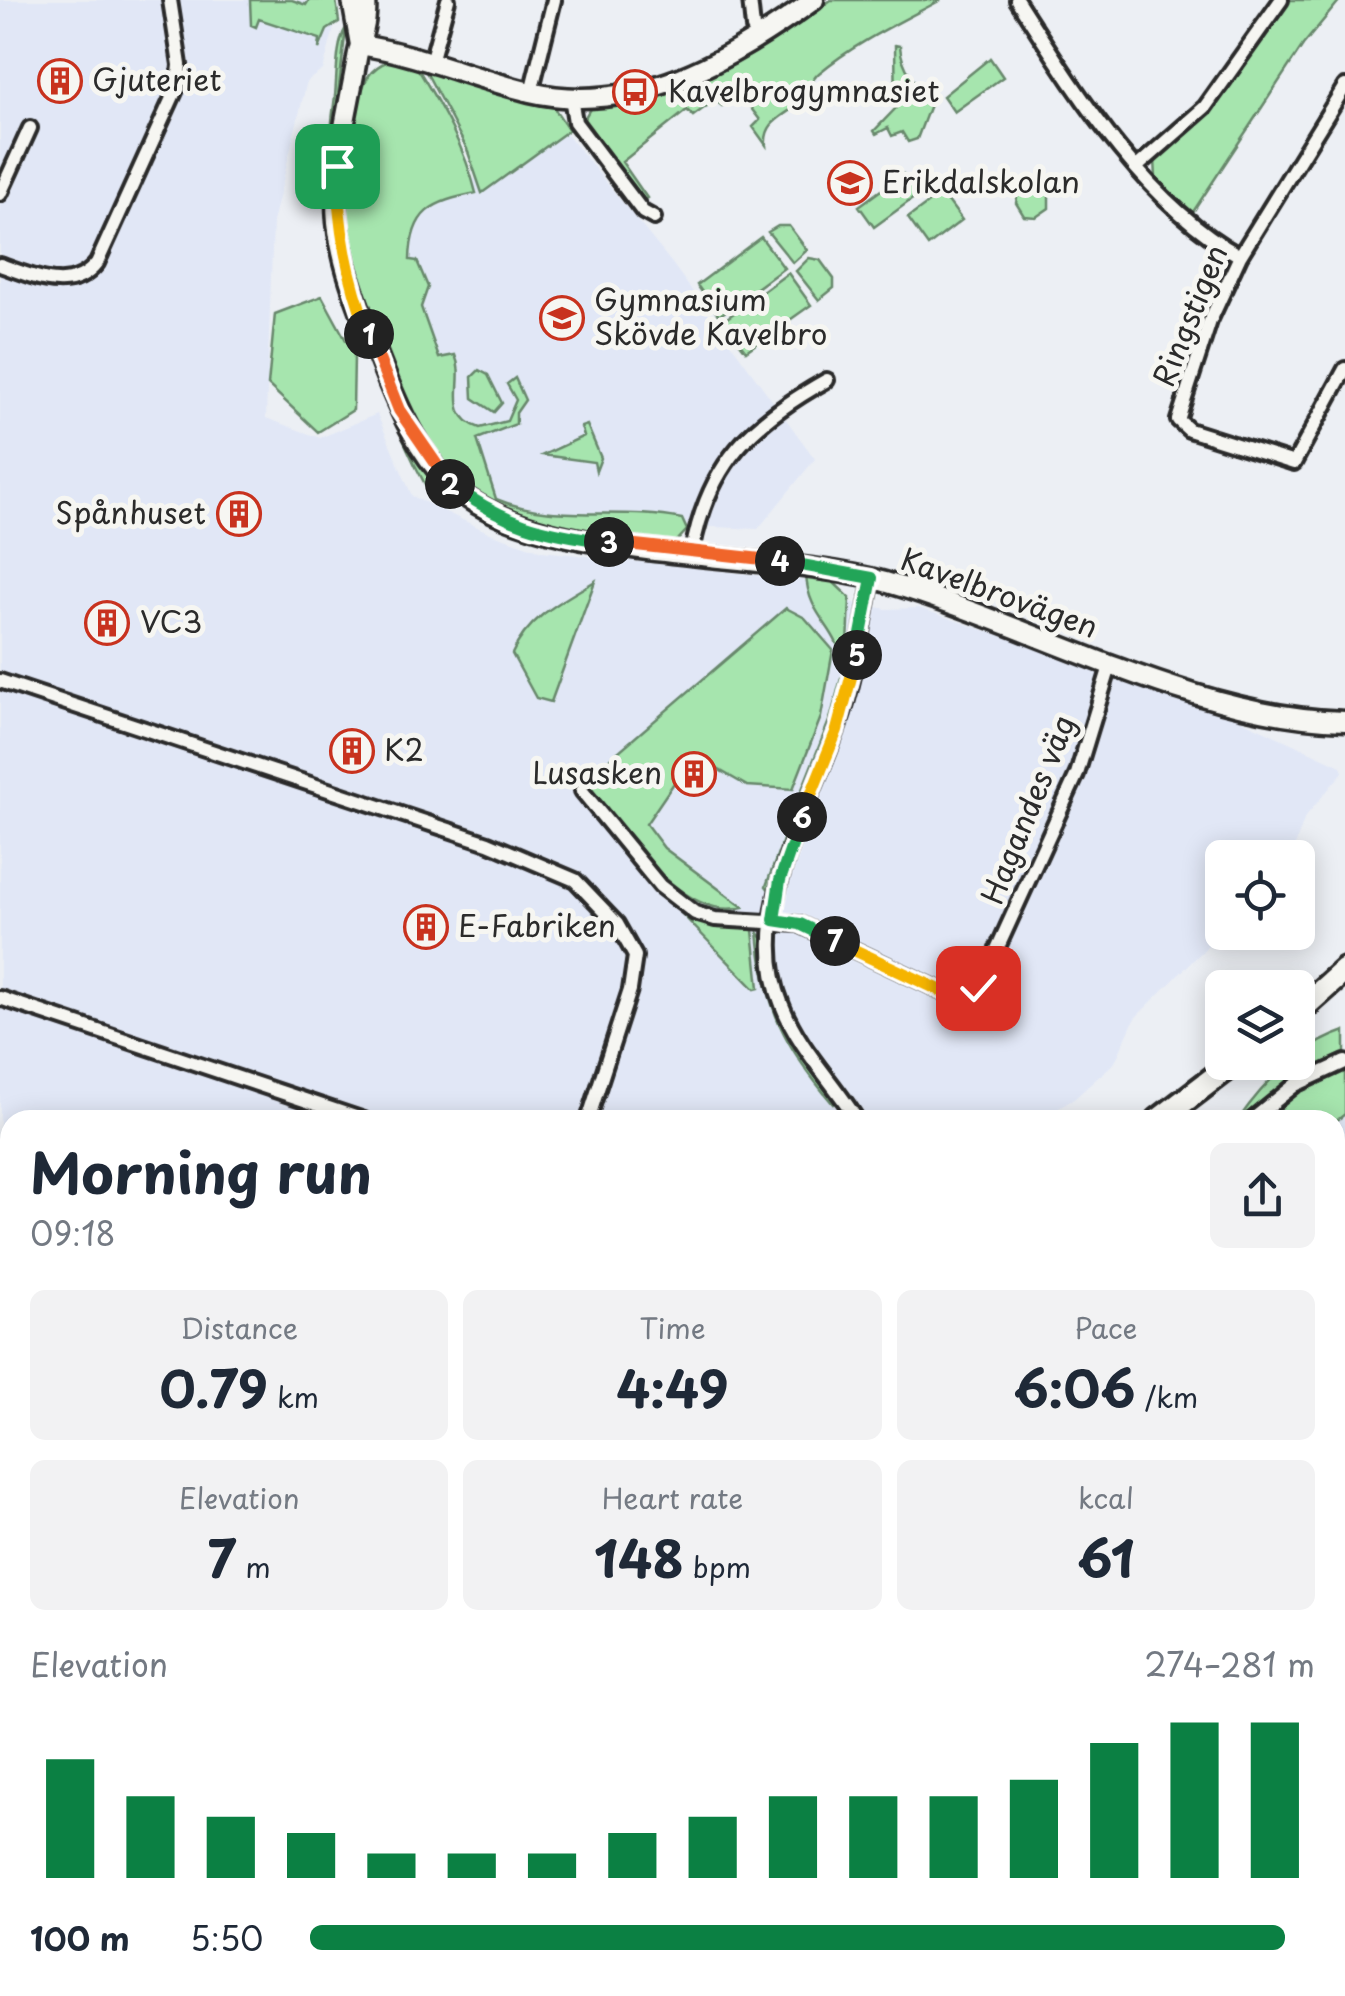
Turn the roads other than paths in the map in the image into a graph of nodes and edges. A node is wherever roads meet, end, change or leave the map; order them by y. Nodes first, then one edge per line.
1 (170, 0) edge
2 (352, 0) edge
3 (366, 0) edge
4 (448, 0) edge
5 (554, 0) edge
6 (750, 0) edge
7 (814, 0) edge
8 (1016, 0) edge
9 (1282, 0) edge
10 (760, 39) junction
11 (360, 45) junction
12 (431, 62) junction
13 (1345, 86) edge
14 (531, 92) junction
15 (571, 97) junction
16 (30, 128) dead end
17 (1138, 166) junction
18 (0, 194) edge
19 (654, 218) dead end
20 (1240, 256) junction
21 (0, 265) edge
22 (1345, 370) edge
23 (828, 380) dead end
24 (692, 552) junction
25 (872, 578) junction
26 (1111, 663) junction
27 (0, 681) edge
28 (1345, 721) edge
29 (582, 791) dead end
30 (774, 920) junction
31 (1345, 970) edge
32 (1315, 997) edge
33 (0, 998) edge
34 (1345, 1062) edge
35 (1211, 1080) edge
36 (334, 1110) edge
37 (591, 1110) edge
38 (850, 1110) edge
39 (1172, 1110) edge
40 (1264, 1110) edge

1 - 21 street
2 - 11 main road, Kavelbrovägen
3 - 11 main road, Kavelbrovägen
4 - 12 street
5 - 14 street
6 - 10 street
7 - 10 main road
8 - 17 street
9 - 17 street
10 - 15 main road
11 - 12 main road
11 - 24 main road, Kavelbrovägen
12 - 14 main road
13 - 20 street, Ringstigen
14 - 15 main road
15 - 19 street
16 - 18 street
17 - 20 street
20 - 22 street, Ringstigen
23 - 24 street
24 - 25 main road, Kavelbrovägen
25 - 26 main road, Kavelbrovägen
25 - 30 street
26 - 28 main road, Kavelbrovägen
26 - 30 street, Hagandes väg
27 - 37 street
29 - 30 street
30 - 38 street
31 - 32 highway
33 - 36 street
34 - 40 street
35 - 39 highway

